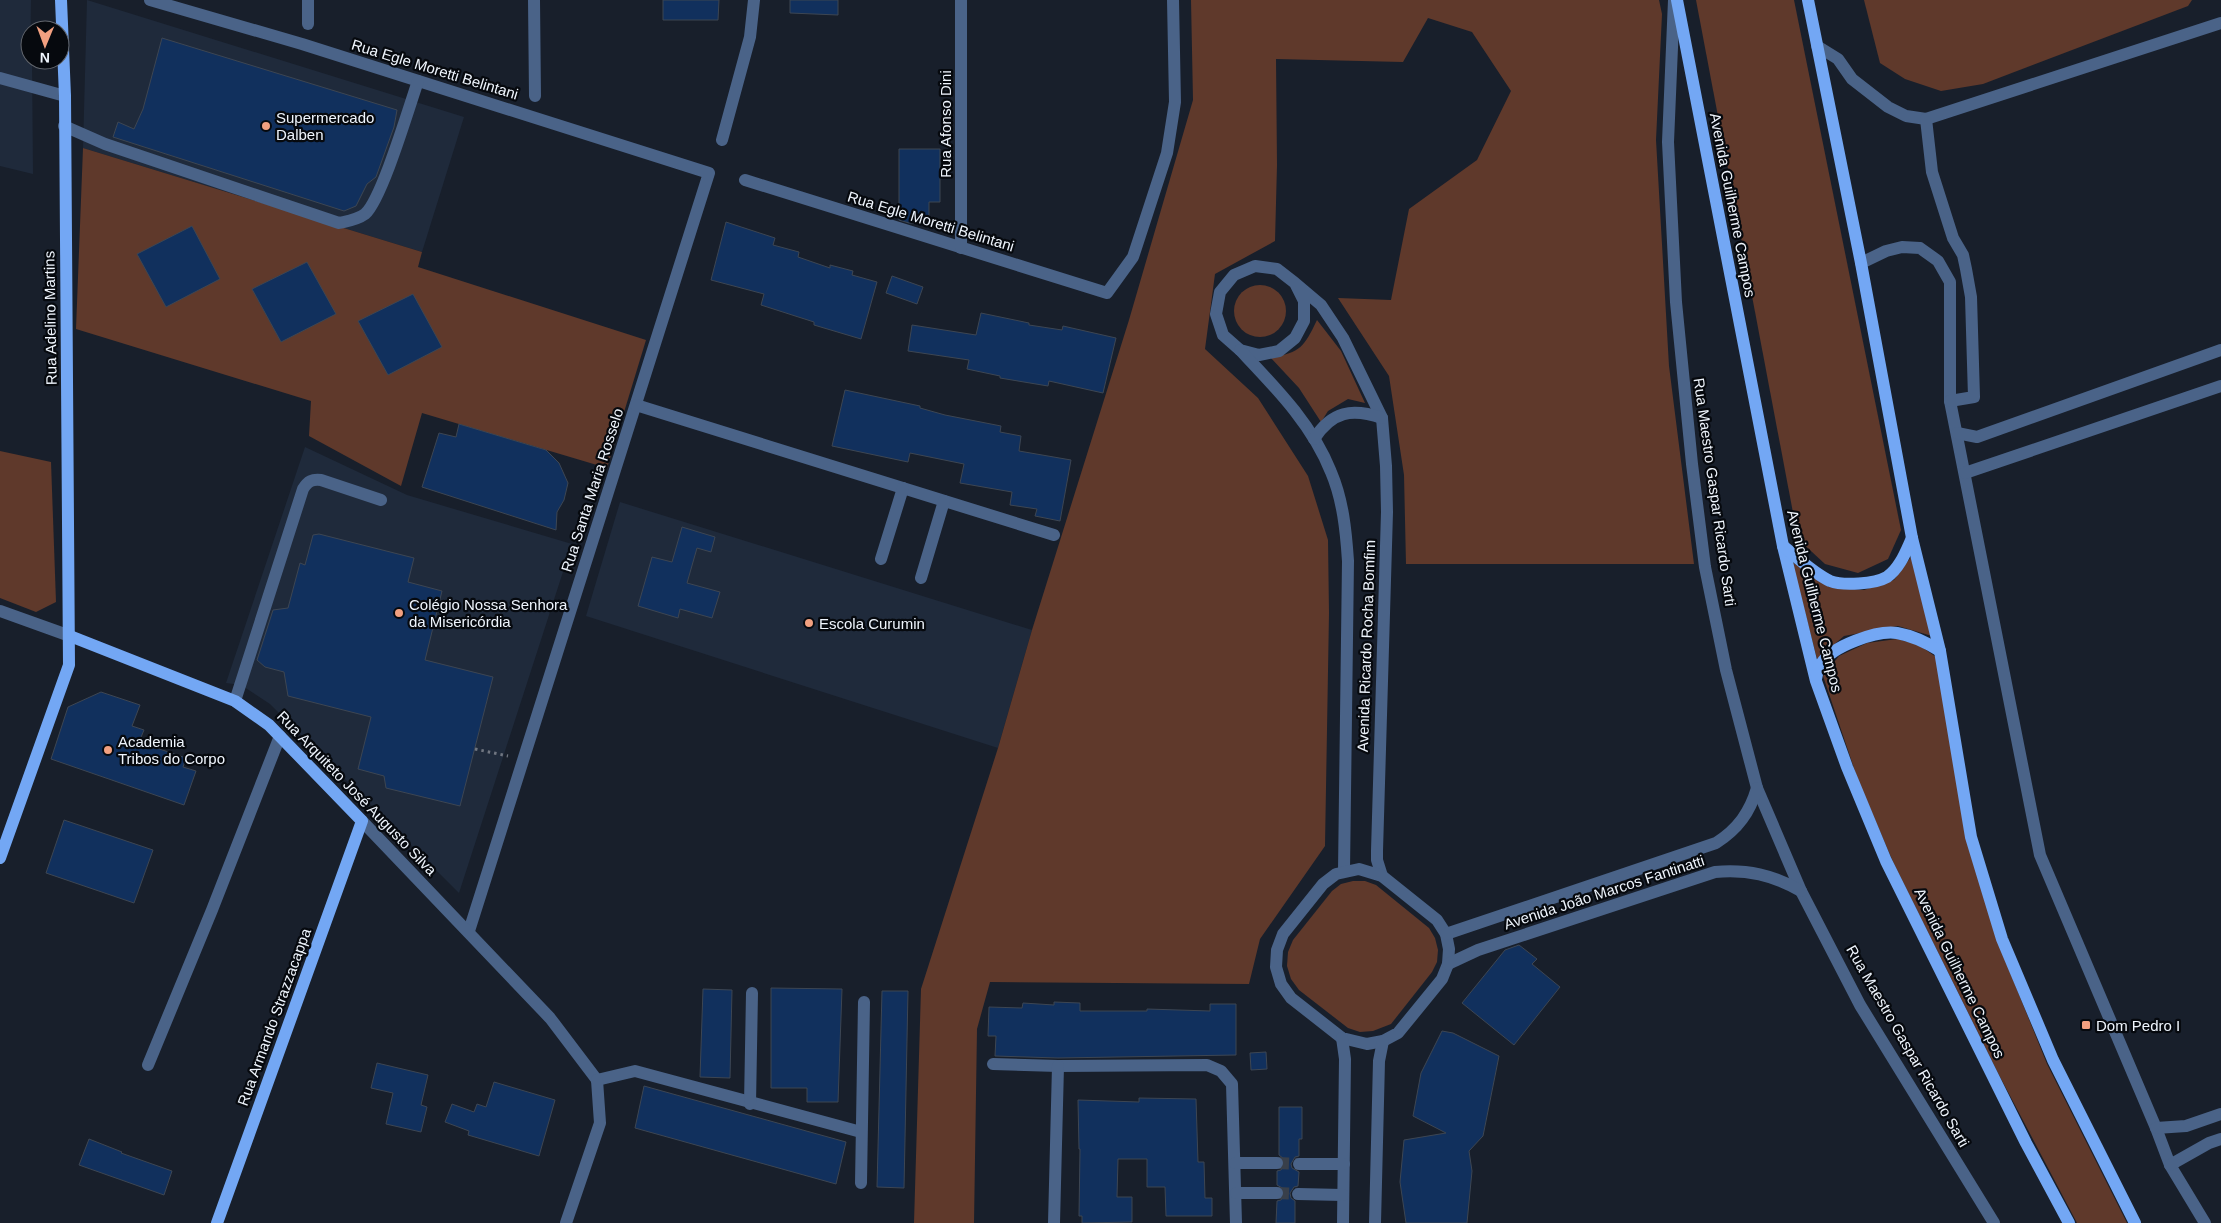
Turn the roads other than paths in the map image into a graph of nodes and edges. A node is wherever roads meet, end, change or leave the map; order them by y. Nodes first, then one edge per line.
1 (61, 0) edge
2 (150, 0) edge
3 (308, 0) edge
4 (534, 0) edge
5 (754, 0) edge
6 (961, 0) edge
7 (1173, 0) edge
8 (1675, 0) edge
9 (1808, 0) edge
10 (2221, 23) edge
11 (308, 24) dead end
12 (1817, 46) junction
13 (0, 78) edge
14 (418, 81) junction
15 (65, 96) junction
16 (535, 96) dead end
17 (1926, 120) junction
18 (64, 126) junction
19 (722, 140) dead end
20 (709, 173) joint
21 (745, 180) dead end
22 (961, 248) junction
23 (1861, 263) junction
24 (1295, 283) junction
25 (1240, 350) junction
26 (2221, 350) edge
27 (2221, 386) edge
28 (1950, 401) junction
29 (636, 404) junction
30 (1382, 418) junction
31 (1957, 433) junction
32 (1314, 439) junction
33 (1964, 473) junction
34 (903, 488) junction
35 (381, 500) dead end
36 (944, 501) junction
37 (1054, 536) dead end
38 (1912, 538) junction
39 (1783, 546) junction
40 (881, 559) dead end
41 (921, 578) dead end
42 (0, 611) edge
43 (70, 636) junction
44 (1940, 651) junction
45 (1816, 681) junction
46 (235, 701) junction
47 (280, 736) junction
48 (1757, 788) junction
49 (362, 821) junction
50 (0, 858) edge
51 (1344, 871) junction
52 (1382, 876) junction
53 (1801, 891) junction
54 (469, 931) junction
55 (1446, 934) junction
56 (1448, 964) junction
57 (752, 993) dead end
58 (864, 1002) dead end
59 (1342, 1038) junction
60 (1383, 1041) junction
61 (993, 1064) dead end
62 (148, 1065) dead end
63 (1058, 1066) junction
64 (597, 1080) junction
65 (750, 1104) junction
66 (2221, 1114) edge
67 (2156, 1128) junction
68 (861, 1132) junction
69 (2221, 1139) edge
70 (1235, 1163) junction
71 (1278, 1163) tunnel mouth
72 (1299, 1164) tunnel mouth
73 (1344, 1164) junction
74 (2170, 1165) junction
75 (861, 1183) dead end
76 (1236, 1193) junction
77 (1277, 1193) tunnel mouth
78 (1298, 1194) tunnel mouth
79 (1343, 1195) junction
80 (217, 1223) edge
81 (566, 1223) edge
82 (1054, 1223) edge
83 (1236, 1223) edge
84 (1343, 1223) edge
85 (1375, 1223) edge
86 (1994, 1223) edge
87 (2069, 1223) edge
88 (2135, 1223) edge
89 (2206, 1223) edge

1 - 15 main road, Rua Adelino Martins
2 - 14 street, Rua Egle Moretti Belintani
3 - 11 street
4 - 16 street
5 - 19 street
6 - 22 street, Rua Afonso Dini
7 - 22 street, Rua Egle Moretti Belintani
8 - 39 main road, Avenida Guilherme Campos
8 - 48 street, Rua Maestro Gaspar Ricardo Sarti
9 - 12 main road
10 - 17 street
12 - 17 street
12 - 23 main road
13 - 15 street
14 - 18 street
14 - 20 street, Rua Egle Moretti Belintani
15 - 18 main road, Rua Adelino Martins
17 - 28 street
18 - 43 main road, Rua Adelino Martins
20 - 29 street, Rua Santa Maria Rosselo
21 - 22 street, Rua Egle Moretti Belintani
23 - 28 street
23 - 38 main road
24 - 25 street
24 - 25 street, Avenida Ricardo Rocha Bomfim
24 - 30 street, Avenida Ricardo Rocha Bomfim
25 - 32 street, Avenida Ricardo Rocha Bomfim
26 - 31 street
27 - 33 street
28 - 31 street
29 - 34 street
29 - 54 street, Rua Santa Maria Rosselo
30 - 32 street
30 - 52 street, Avenida Ricardo Rocha Bomfim
31 - 33 street
32 - 51 street, Avenida Ricardo Rocha Bomfim
33 - 67 street
34 - 36 street
34 - 40 street
35 - 46 street
36 - 37 street
36 - 41 street
38 - 39 main road
38 - 44 main road
39 - 45 main road, Avenida Guilherme Campos
42 - 43 street, Rua Arquiteto José Augusto Silva
43 - 46 main road, Rua Arquiteto José Augusto Silva
43 - 50 main road, Rua Adelino Martins
44 - 45 main road
44 - 88 main road
45 - 87 main road, Avenida Guilherme Campos
46 - 47 main road, Rua Arquiteto José Augusto Silva
47 - 49 main road, Rua Arquiteto José Augusto Silva
47 - 62 street
48 - 53 street, Rua Maestro Gaspar Ricardo Sarti
48 - 55 street, Avenida João Marcos Fantinatti
49 - 54 street, Rua Arquiteto José Augusto Silva
49 - 80 main road, Rua Armando Strazzacappa
51 - 52 street
51 - 59 street
52 - 55 street
53 - 56 street, Avenida João Marcos Fantinatti
53 - 86 street, Rua Maestro Gaspar Ricardo Sarti
54 - 64 street, Rua Arquiteto José Augusto Silva
55 - 56 street
56 - 60 street
57 - 65 street
58 - 68 street
59 - 60 street
59 - 73 street
60 - 85 street
61 - 63 street
63 - 70 street
63 - 82 street
64 - 65 street
64 - 81 street
65 - 68 street
66 - 67 street
67 - 74 street
68 - 75 street
69 - 74 street
70 - 71 street
70 - 76 street
72 - 73 street
73 - 79 street
74 - 89 street
76 - 77 street
76 - 83 street
78 - 79 street
79 - 84 street

